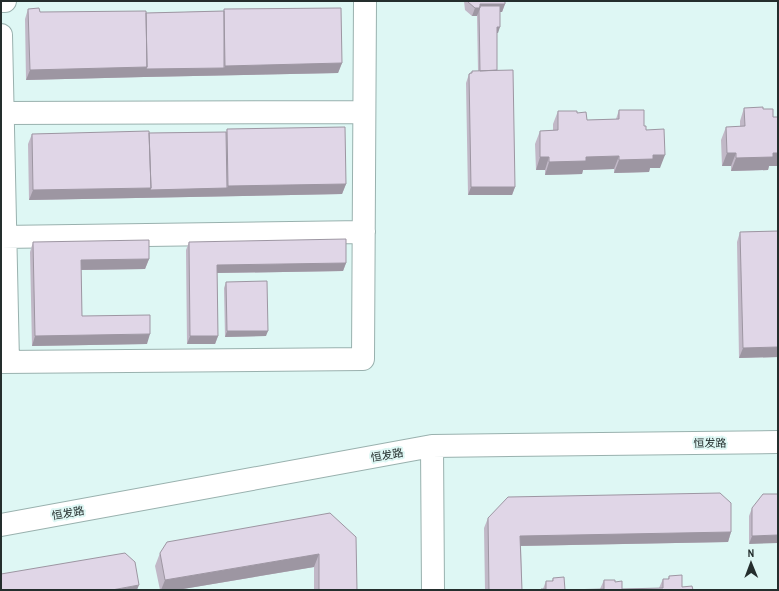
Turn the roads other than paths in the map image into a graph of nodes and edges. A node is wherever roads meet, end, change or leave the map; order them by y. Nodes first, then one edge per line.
1 (1, 1) edge
2 (5, 1) edge
3 (365, 1) edge
4 (1, 34) edge
5 (364, 112) junction
6 (2, 113) edge
7 (364, 232) junction
8 (3, 237) edge
9 (5, 362) edge
10 (778, 442) edge
11 (432, 446) junction
12 (1, 525) edge
13 (432, 590) edge

1 - 2 street
3 - 5 street
4 - 6 street
5 - 6 street
5 - 7 street
6 - 8 street
7 - 8 street
7 - 9 street
8 - 9 street
10 - 11 street, 恒发路
11 - 12 street, 恒发路
11 - 13 street

